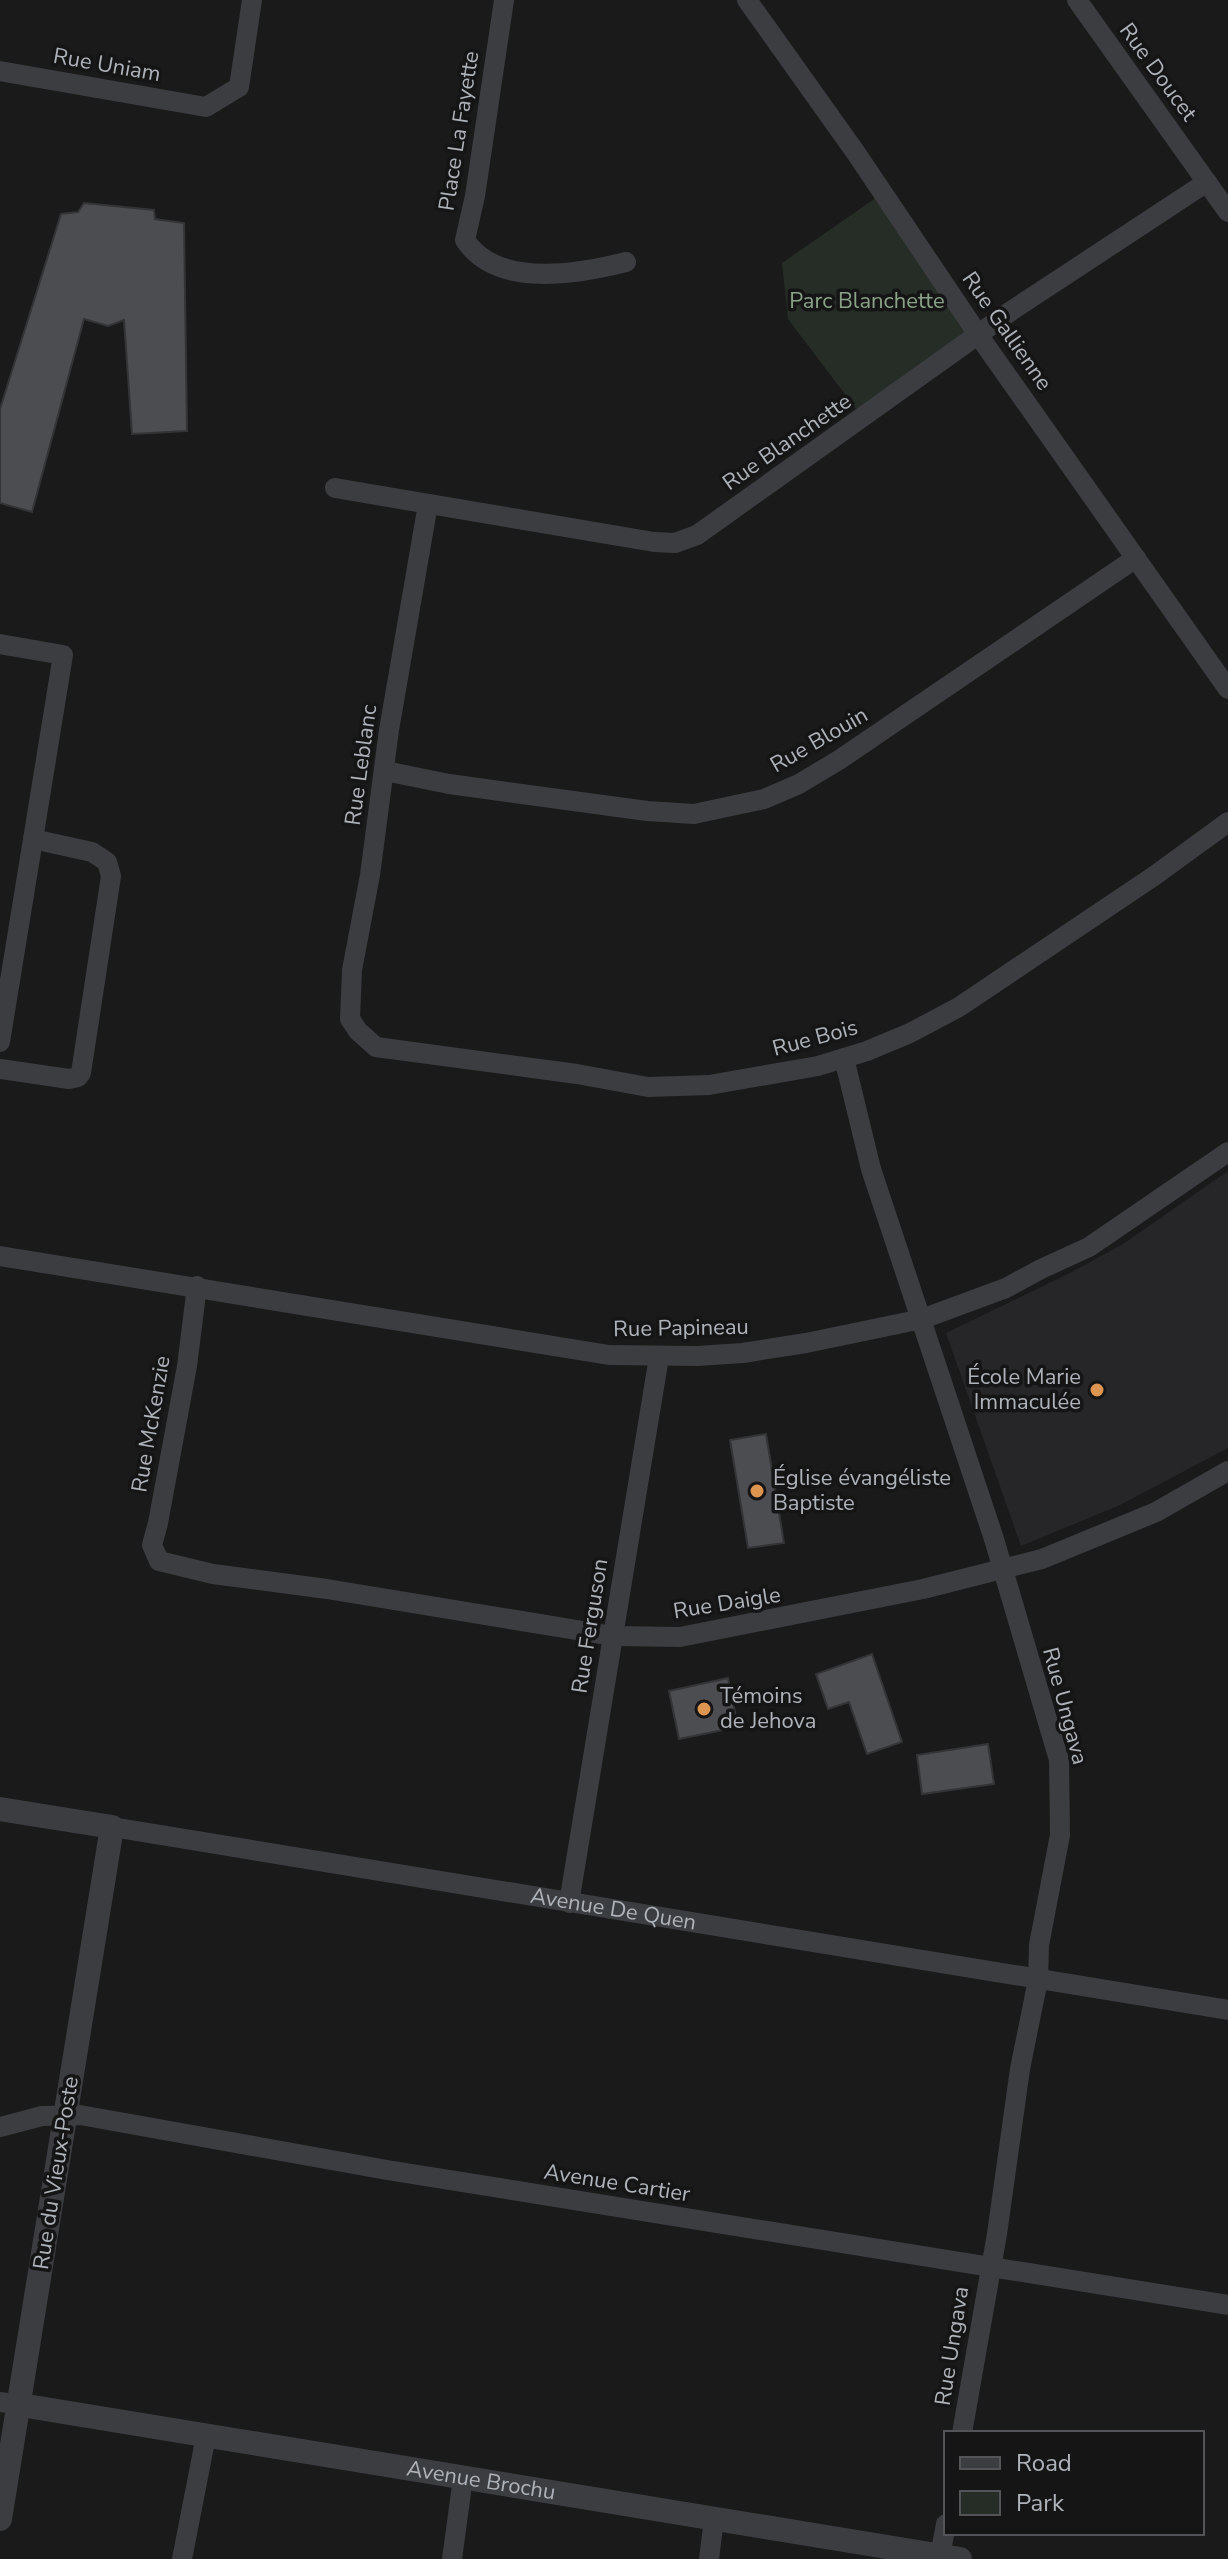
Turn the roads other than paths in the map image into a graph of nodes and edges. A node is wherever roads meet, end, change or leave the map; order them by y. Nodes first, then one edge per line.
1 (252, 0) edge
2 (504, 0) edge
3 (747, 0) edge
4 (1077, 0) edge
5 (0, 71) edge
6 (1207, 182) junction
7 (1228, 212) edge
8 (626, 262) dead end
9 (979, 336) junction
10 (335, 488) dead end
11 (428, 504) junction
12 (1136, 558) junction
13 (0, 644) edge
14 (1228, 689) edge
15 (385, 771) junction
16 (1228, 822) edge
17 (33, 839) junction
18 (358, 1031) joint
19 (0, 1042) edge
20 (844, 1058) junction
21 (0, 1069) edge
22 (1228, 1152) edge
23 (0, 1256) edge
24 (197, 1286) junction
25 (922, 1319) junction
26 (659, 1357) junction
27 (1228, 1471) edge
28 (166, 1563) joint
29 (1002, 1568) junction
30 (613, 1636) junction
31 (0, 1809) edge
32 (112, 1827) junction
33 (569, 1903) junction
34 (1038, 1980) junction
35 (1228, 2010) edge
36 (66, 2114) junction
37 (0, 2127) edge
38 (990, 2266) junction
39 (1228, 2305) edge
40 (17, 2405) edge
41 (962, 2431) edge
42 (206, 2436) junction
43 (463, 2478) junction
44 (0, 2519) edge
45 (714, 2519) junction
46 (947, 2535) edge
47 (950, 2557) edge
48 (182, 2559) edge
49 (452, 2559) edge
50 (709, 2559) edge

1 - 5 street, Rue Uniam
2 - 8 street, Place La Fayette
3 - 9 street, Rue Gallienne
4 - 6 street, Rue Doucet
6 - 7 street, Rue Doucet
6 - 9 street, Rue Blanchette
9 - 11 street, Rue Blanchette
9 - 12 street, Rue Gallienne
10 - 11 street, Rue Blanchette
11 - 15 street, Rue Leblanc
12 - 14 street, Rue Gallienne
12 - 15 street, Rue Blouin
13 - 17 street
15 - 18 street, Rue Leblanc
16 - 20 street, Rue Bois
17 - 19 street
17 - 21 street
18 - 20 street, Rue Bois
20 - 25 street, Rue Ungava
22 - 25 street, Rue Papineau
23 - 24 street, Rue Papineau
24 - 26 street, Rue Papineau
24 - 28 street, Rue McKenzie
25 - 26 street, Rue Papineau
25 - 29 street, Rue Ungava
26 - 30 street, Rue Ferguson
27 - 29 street, Rue Daigle
28 - 30 street, Rue Daigle
29 - 30 street, Rue Daigle
29 - 34 street, Rue Ungava
30 - 33 street, Rue Ferguson
31 - 32 street, Avenue De Quen
32 - 33 street, Avenue De Quen
32 - 36 street, Rue du Vieux-Poste
33 - 34 street, Avenue De Quen
34 - 35 street, Avenue De Quen
34 - 38 street, Rue Ungava
36 - 37 street, Avenue Cartier
36 - 38 street, Avenue Cartier
36 - 40 street, Rue du Vieux-Poste
38 - 39 street, Avenue Cartier
38 - 41 street, Rue Ungava
40 - 42 street, Avenue Brochu
40 - 44 street, Rue du Vieux-Poste
42 - 43 street, Avenue Brochu
42 - 48 street
43 - 45 street, Avenue Brochu
43 - 49 street
45 - 47 street, Avenue Brochu
45 - 50 street
46 - 47 street

